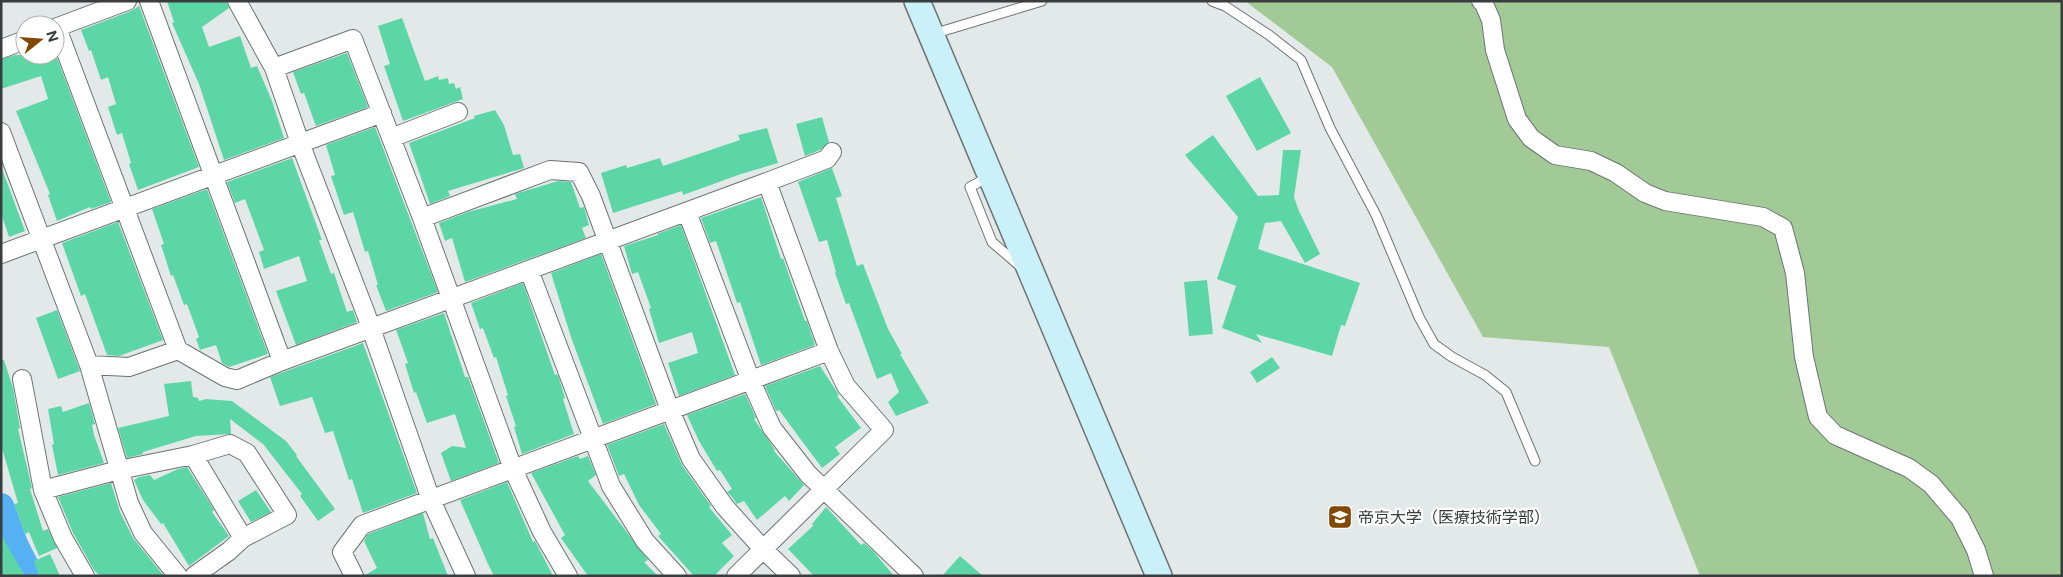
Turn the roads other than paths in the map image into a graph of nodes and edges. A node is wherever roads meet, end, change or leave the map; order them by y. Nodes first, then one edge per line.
1 (126, 1) edge
2 (149, 1) edge
3 (237, 1) edge
4 (917, 1) edge
5 (1042, 1) edge
6 (1212, 1) edge
7 (1482, 1) edge
8 (65, 25) edge
9 (930, 35) junction
10 (15, 44) edge
11 (1, 49) edge
12 (65, 51) edge
13 (274, 68) junction
14 (458, 112) dead end
15 (382, 113) junction
16 (391, 138) junction
17 (3, 140) edge
18 (300, 142) junction
19 (832, 152) dead end
20 (214, 175) junction
21 (767, 182) junction
22 (126, 208) junction
23 (687, 212) junction
24 (422, 218) junction
25 (41, 239) junction
26 (607, 240) junction
27 (1, 254) edge
28 (529, 270) junction
29 (452, 299) junction
30 (371, 329) junction
31 (178, 350) junction
32 (829, 351) junction
33 (282, 361) junction
34 (89, 365) junction
35 (22, 379) dead end
36 (751, 381) junction
37 (670, 410) junction
38 (592, 440) junction
39 (193, 455) junction
40 (1535, 461) dead end
41 (119, 470) junction
42 (513, 470) junction
43 (825, 489) junction
44 (43, 490) junction
45 (431, 500) junction
46 (244, 538) junction
47 (763, 549) junction
48 (84, 576) edge
49 (178, 576) edge
50 (194, 576) edge
51 (354, 576) edge
52 (466, 576) edge
53 (568, 576) edge
54 (677, 576) edge
55 (736, 576) edge
56 (791, 576) edge
57 (914, 576) edge
58 (1159, 576) edge
59 (1984, 576) edge

1 - 8 street
2 - 20 street
3 - 13 street
4 - 9 street
5 - 9 lane
6 - 40 lane
7 - 59 street
9 - 58 street
10 - 11 street
12 - 22 street
13 - 15 street
13 - 18 street
14 - 16 street
15 - 16 street
15 - 18 street
16 - 24 street
17 - 25 street
18 - 20 street
18 - 30 street
19 - 21 street
20 - 22 street
20 - 33 street
21 - 23 street
21 - 32 street
22 - 25 street
22 - 31 street
23 - 26 street
23 - 36 street
24 - 26 street
24 - 29 street
25 - 27 street
25 - 34 street
26 - 28 street
26 - 37 street
28 - 29 street
28 - 38 street
29 - 30 street
29 - 42 street
30 - 33 street
30 - 45 street
31 - 33 street
31 - 34 street
32 - 36 street
32 - 43 street
34 - 41 street
35 - 44 street
36 - 37 street
36 - 43 street
37 - 38 street
37 - 47 street
38 - 42 street
38 - 54 street
39 - 41 street
39 - 46 street
39 - 46 street
41 - 44 street
41 - 49 street
42 - 45 street
42 - 53 street
43 - 47 street
43 - 57 street
44 - 48 street
45 - 51 street
45 - 52 street
46 - 50 street
47 - 55 street
47 - 56 street

